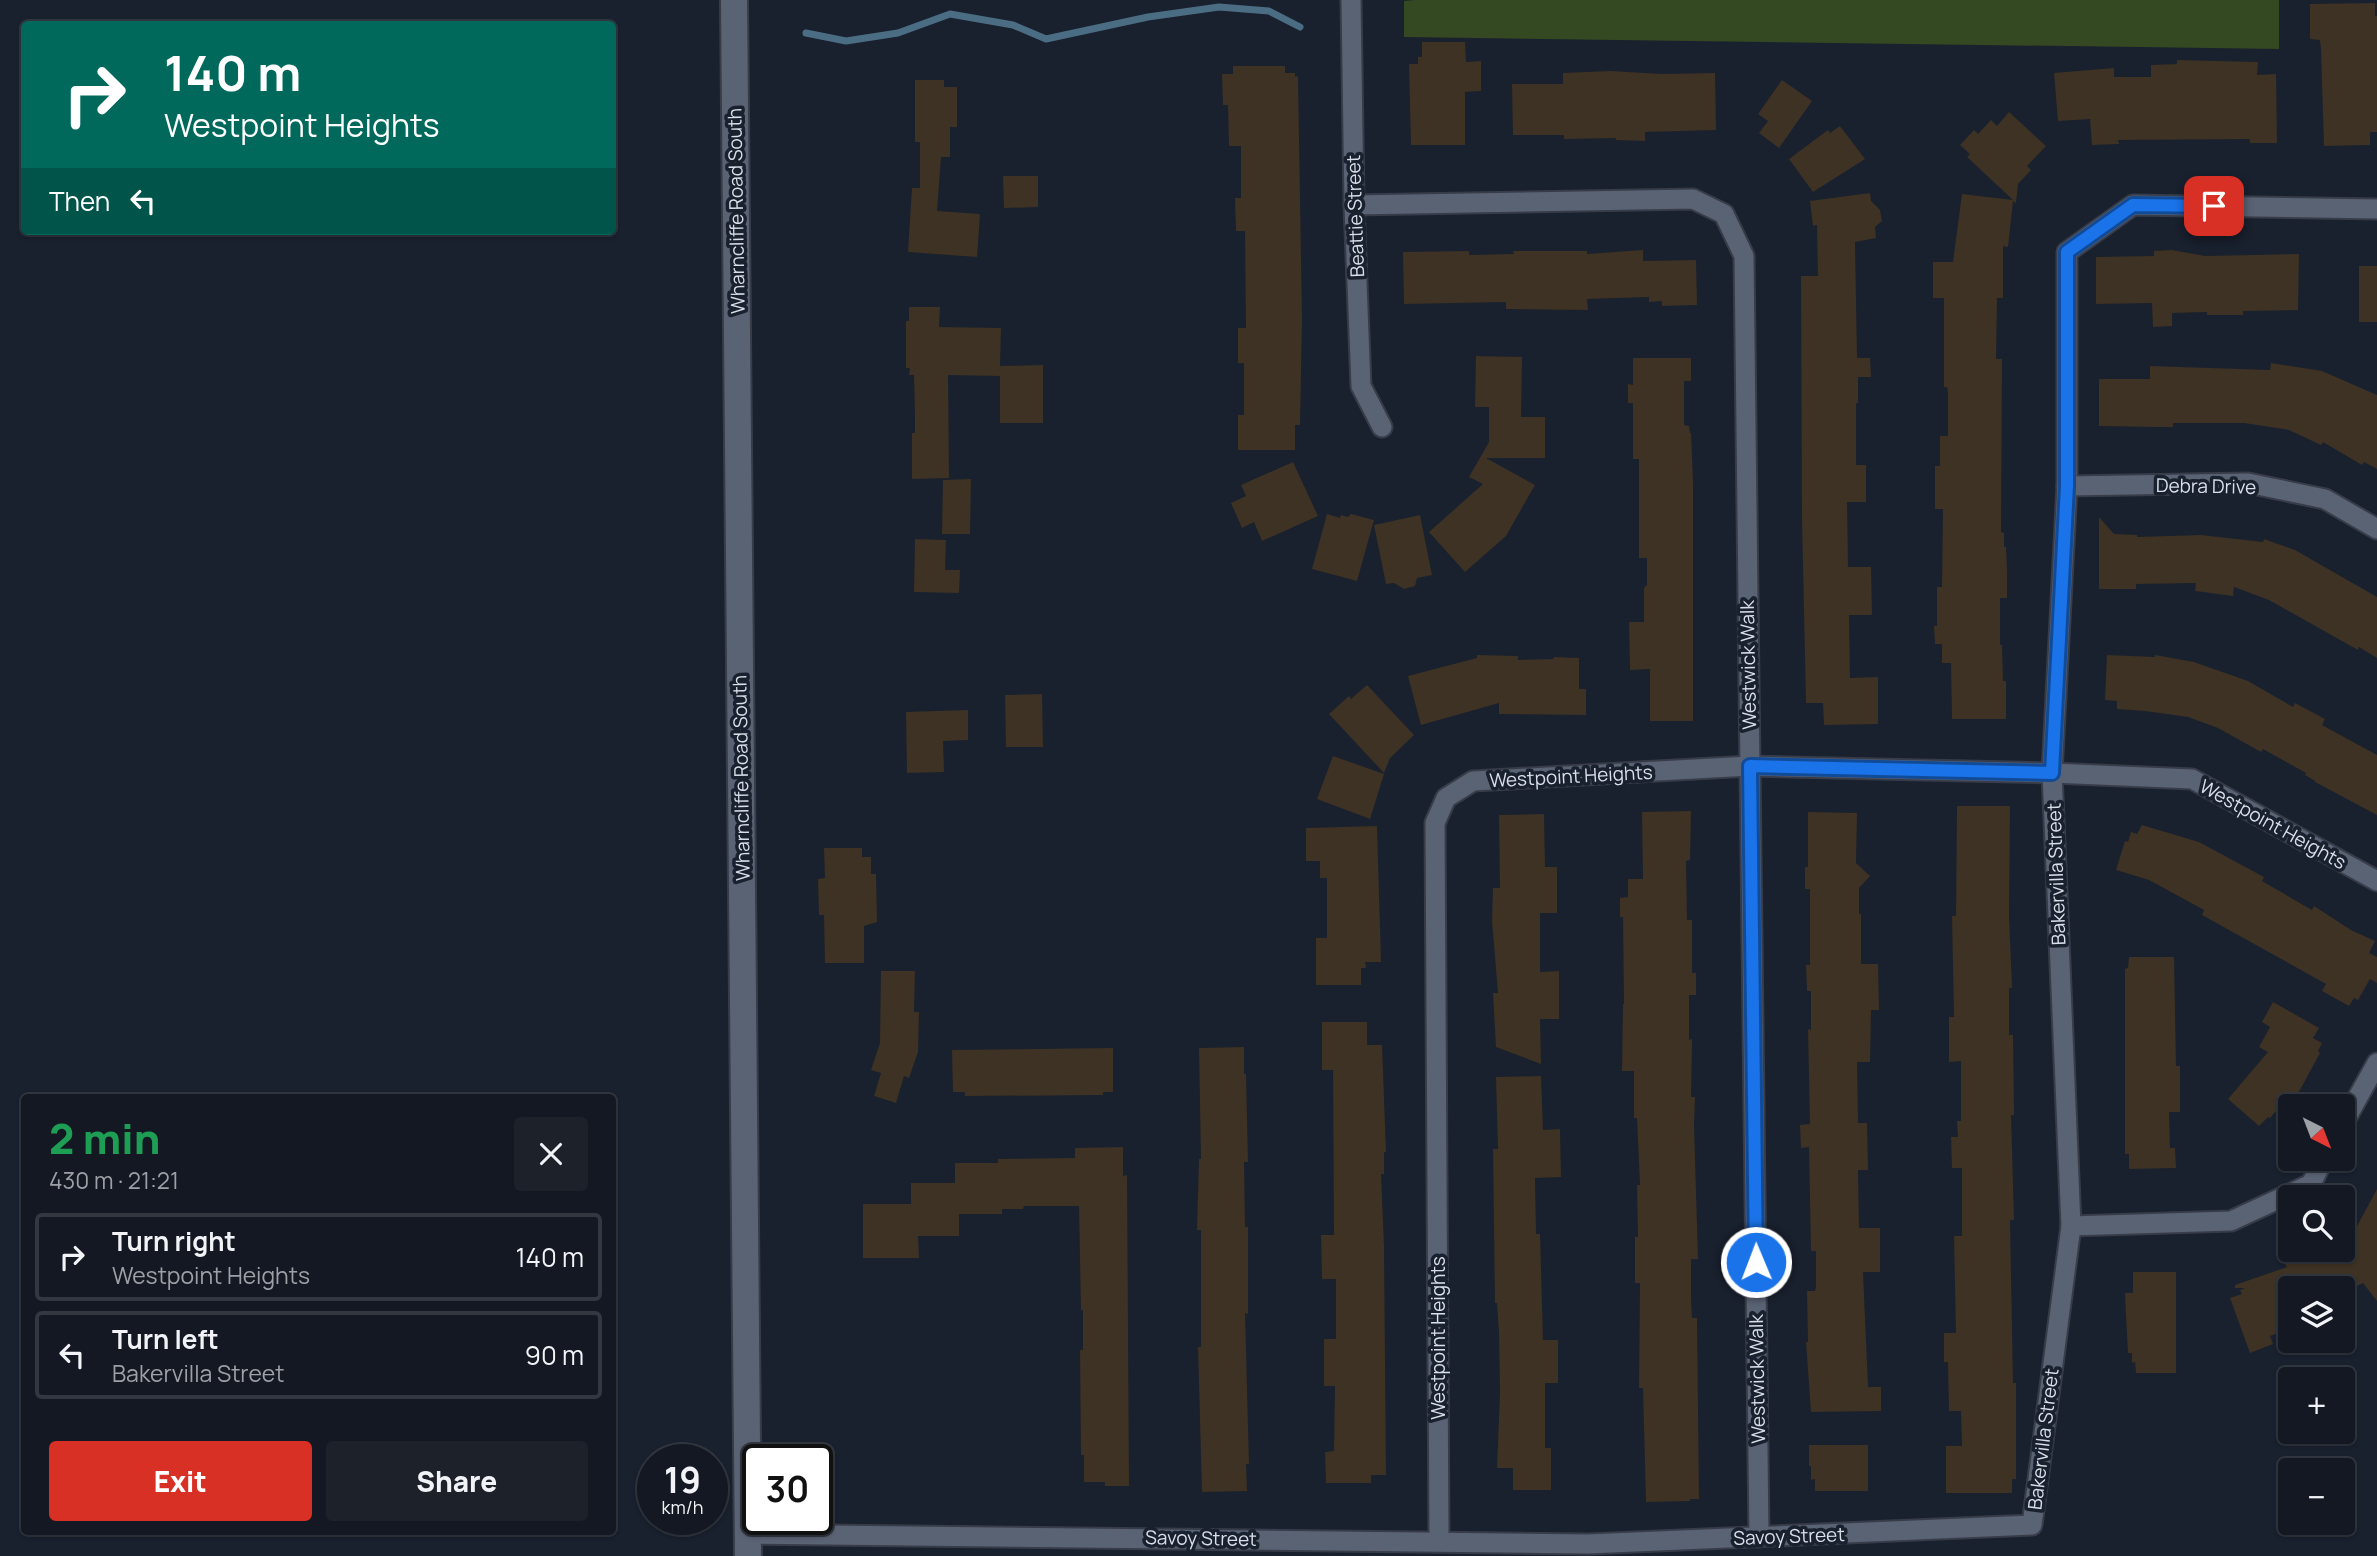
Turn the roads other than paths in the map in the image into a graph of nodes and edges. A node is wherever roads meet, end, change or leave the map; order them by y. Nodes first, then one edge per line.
1 (734, 0) edge
2 (1351, 0) edge
3 (1354, 205) junction
4 (2377, 209) edge
5 (1382, 427) dead end
6 (2067, 486) junction
7 (2377, 529) edge
8 (1750, 766) junction
9 (2052, 773) junction
10 (2377, 881) edge
11 (2377, 1063) edge
12 (2356, 1101) edge
13 (2318, 1171) edge
14 (2071, 1226) junction
15 (2032, 1525) joint
16 (1759, 1537) junction
17 (1439, 1541) junction
18 (748, 1545) edge

1 - 18 main road, Wharncliffe Road South
2 - 3 street, Beattie Street
3 - 5 street, Beattie Street
3 - 8 street, Westwick Walk
4 - 6 street, Bakervilla Street
6 - 7 street, Debra Drive
6 - 9 street, Bakervilla Street
8 - 9 street, Westpoint Heights
8 - 16 street, Westwick Walk
8 - 17 street, Westpoint Heights
9 - 10 street, Westpoint Heights
9 - 14 street, Bakervilla Street
11 - 12 street
13 - 14 street
14 - 15 street, Bakervilla Street
15 - 16 street, Savoy Street
16 - 17 street, Savoy Street
17 - 18 street, Savoy Street

